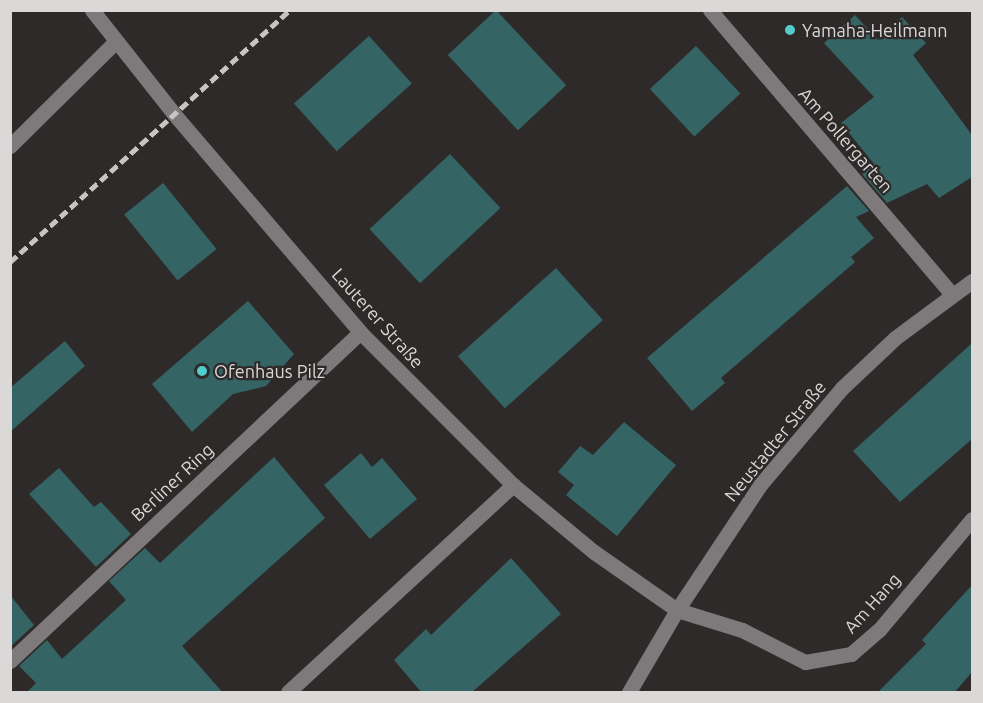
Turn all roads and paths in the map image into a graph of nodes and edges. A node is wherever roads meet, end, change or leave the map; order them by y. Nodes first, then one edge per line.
1 (92, 10) edge
2 (710, 10) edge
3 (115, 42) junction
4 (10, 146) edge
5 (972, 280) edge
6 (952, 294) junction
7 (360, 332) junction
8 (513, 485) junction
9 (972, 519) edge
10 (677, 610) junction
11 (10, 661) edge
12 (288, 693) edge
13 (629, 693) edge

1 - 3 street, Lauterer Straße
2 - 6 street, Am Pollergarten
3 - 4 street
3 - 7 street, Lauterer Straße
5 - 6 street, Neustadter Straße
6 - 10 street, Neustadter Straße
7 - 8 street, Lauterer Straße
7 - 11 street, Berliner Ring
8 - 10 street, Lauterer Straße
8 - 12 street
9 - 10 street, Am Hang
10 - 13 street, Neustadter Straße

